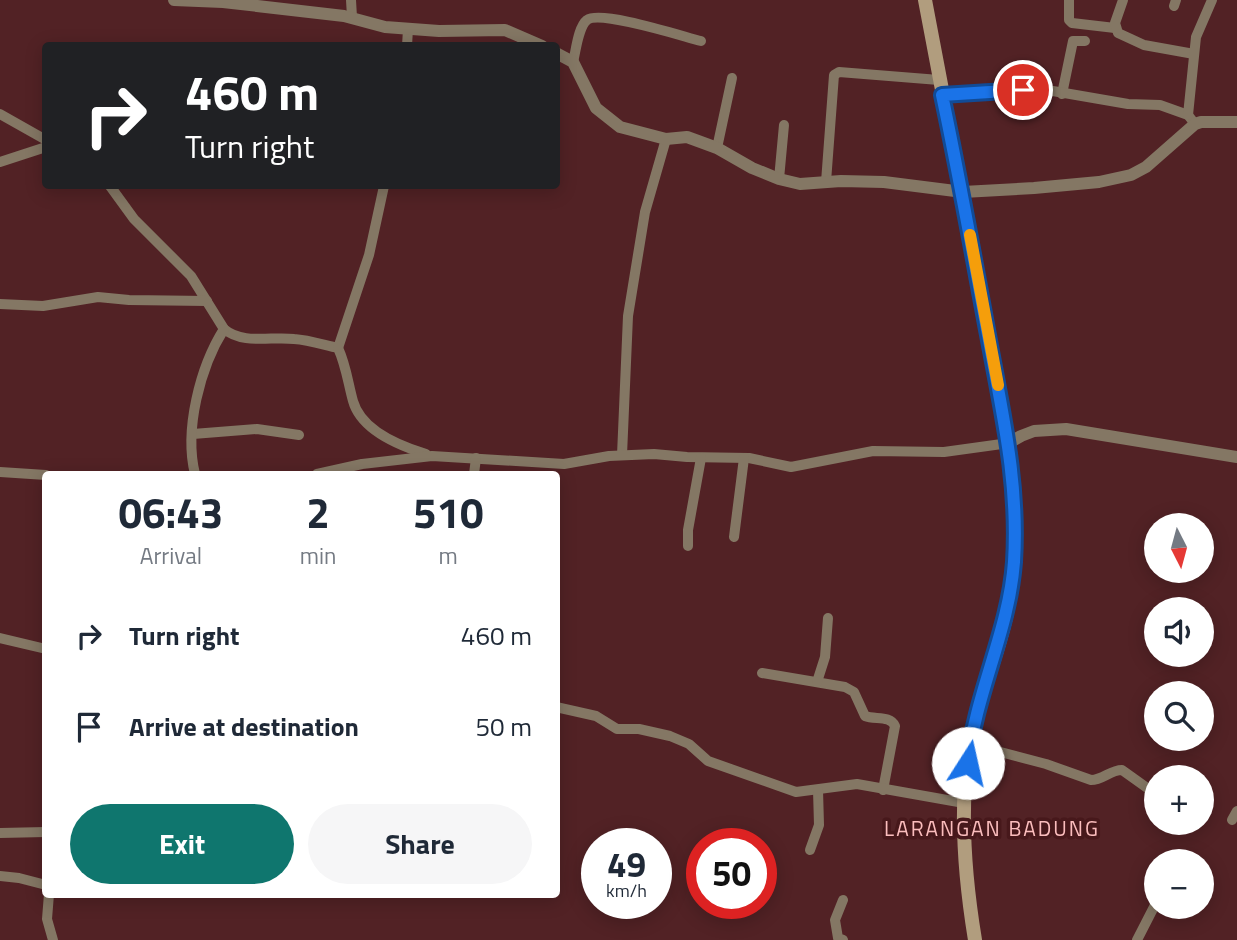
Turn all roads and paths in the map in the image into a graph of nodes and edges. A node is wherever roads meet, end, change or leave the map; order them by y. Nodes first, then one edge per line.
1 (174, 0) edge
2 (351, 0) edge
3 (925, 0) edge
4 (1069, 0) edge
5 (1123, 0) edge
6 (1212, 0) edge
7 (352, 18) junction
8 (1115, 28) junction
9 (408, 29) junction
10 (701, 41) dead end
11 (1084, 41) dead end
12 (407, 42) edge
13 (533, 42) edge
14 (560, 54) edge
15 (1194, 54) junction
16 (573, 62) junction
17 (732, 78) dead end
18 (939, 80) junction
19 (1062, 94) junction
20 (942, 95) junction
21 (0, 114) edge
22 (1191, 120) junction
23 (1237, 122) edge
24 (784, 125) dead end
25 (42, 138) edge
26 (666, 139) junction
27 (42, 148) edge
28 (717, 148) junction
29 (0, 162) edge
30 (779, 179) junction
31 (826, 182) junction
32 (112, 189) edge
33 (384, 189) edge
34 (963, 192) junction
35 (207, 301) junction
36 (0, 304) edge
37 (224, 329) junction
38 (338, 348) junction
39 (193, 435) junction
40 (299, 435) dead end
41 (1009, 443) junction
42 (622, 455) junction
43 (432, 456) junction
44 (1237, 457) edge
45 (476, 458) junction
46 (701, 458) junction
47 (744, 458) junction
48 (194, 471) edge
49 (330, 471) edge
50 (474, 471) edge
51 (0, 472) edge
52 (42, 475) edge
53 (734, 537) dead end
54 (688, 546) dead end
55 (828, 618) dead end
56 (0, 638) edge
57 (42, 648) edge
58 (762, 673) dead end
59 (817, 682) junction
60 (560, 708) edge
61 (970, 744) junction
62 (1144, 786) edge
63 (883, 789) junction
64 (818, 790) junction
65 (964, 803) junction
66 (42, 832) edge
67 (0, 833) edge
68 (810, 850) dead end
69 (0, 876) edge
70 (42, 884) edge
71 (49, 898) edge
72 (843, 900) dead end
73 (1148, 919) edge
74 (53, 940) edge
75 (843, 940) edge
76 (975, 940) edge
77 (1137, 940) edge

1 - 7 street
2 - 7 street
3 - 18 main road
4 - 8 street
5 - 8 street
6 - 15 street
7 - 9 street
8 - 15 street
9 - 12 street
9 - 13 street
10 - 16 street
11 - 19 street
14 - 16 street
15 - 22 street
16 - 26 street
17 - 28 street
18 - 20 main road
18 - 31 street
19 - 20 street
19 - 22 street
20 - 34 main road
21 - 25 street
22 - 23 street
22 - 34 street
24 - 30 street
26 - 28 street
26 - 42 street
27 - 29 street
28 - 30 street
30 - 31 street
31 - 34 street
32 - 35 street
33 - 38 street
34 - 41 main road
35 - 36 street
35 - 37 street
37 - 38 street
37 - 39 street
38 - 43 street
39 - 40 street
39 - 48 street
41 - 44 street
41 - 47 street
41 - 61 main road
42 - 45 street
42 - 46 street
43 - 45 street
43 - 49 street
45 - 50 street
46 - 47 street
46 - 54 street
47 - 53 street
51 - 52 street
55 - 59 street
56 - 57 street
58 - 59 street
59 - 63 street
60 - 64 street
61 - 62 street
61 - 65 main road
63 - 64 street
63 - 65 street
64 - 68 street
65 - 76 main road
66 - 67 street
69 - 70 street
71 - 74 street
72 - 75 street
73 - 77 street

